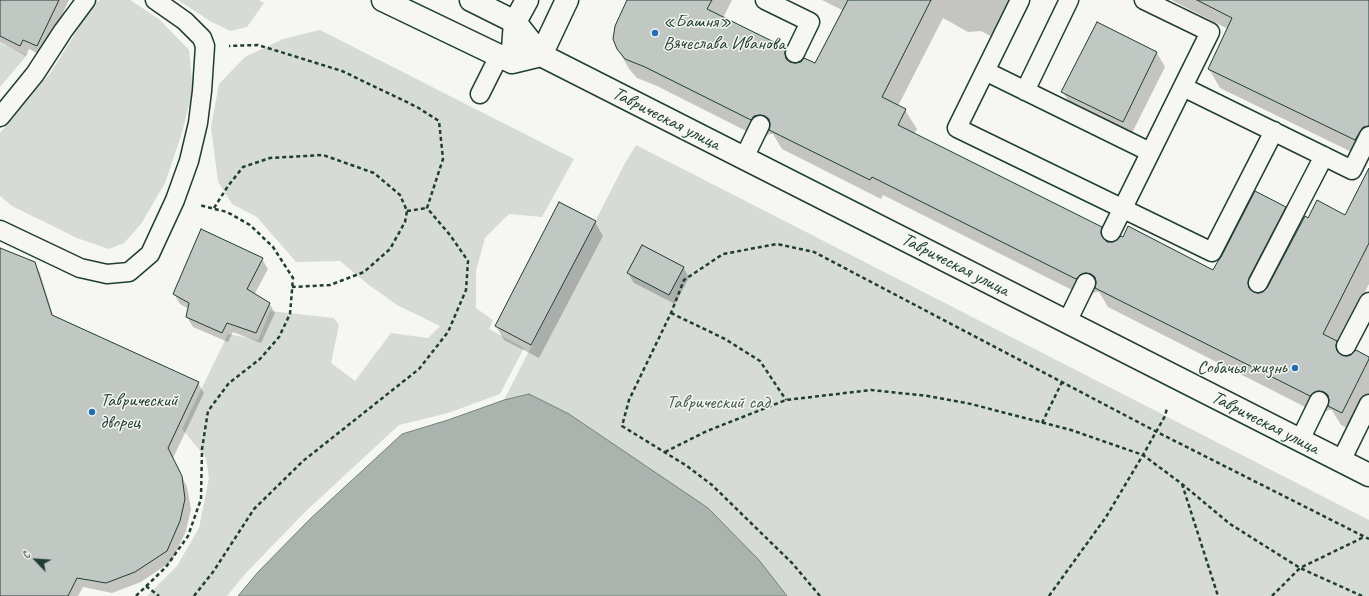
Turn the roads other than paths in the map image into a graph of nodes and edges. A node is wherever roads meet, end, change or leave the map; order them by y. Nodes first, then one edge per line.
1 (86, 0) edge
2 (154, 0) edge
3 (383, 0) edge
4 (471, 0) edge
5 (527, 0) edge
6 (567, 0) edge
7 (765, 0) edge
8 (1020, 0) edge
9 (1069, 0) edge
10 (1144, 0) edge
11 (515, 22) junction
12 (795, 53) dead end
13 (541, 55) junction
14 (505, 59) junction
15 (985, 71) junction
16 (1183, 86) junction
17 (1025, 91) junction
18 (480, 94) dead end
19 (0, 117) edge
20 (760, 125) dead end
21 (1274, 131) junction
22 (1369, 136) edge
23 (1150, 152) junction
24 (1324, 156) junction
25 (744, 158) junction
26 (1123, 209) junction
27 (0, 230) edge
28 (1111, 232) dead end
29 (1086, 283) dead end
30 (1258, 283) dead end
31 (1369, 302) edge
32 (1067, 322) junction
33 (1346, 346) dead end
34 (1319, 401) dead end
35 (1369, 404) edge
36 (1300, 440) junction
37 (1341, 461) junction
38 (1369, 475) edge

1 - 19 lane
2 - 27 lane
3 - 14 street
4 - 11 street, Таврическая улица
5 - 11 street
6 - 13 street
7 - 12 lane
8 - 15 lane
9 - 17 lane
10 - 16 lane
11 - 13 street, Таврическая улица
11 - 14 street
13 - 14 street
13 - 25 street, Таврическая улица
14 - 18 lane
15 - 17 lane
15 - 26 lane
16 - 21 lane
16 - 23 lane
17 - 23 lane
20 - 25 lane
21 - 24 lane
21 - 26 lane
22 - 24 lane
23 - 26 lane
24 - 30 lane
25 - 32 street, Таврическая улица
26 - 28 lane
29 - 32 lane
31 - 33 lane
32 - 36 street, Таврическая улица
34 - 36 lane
35 - 37 lane
36 - 37 street, Таврическая улица
37 - 38 street, Таврическая улица

